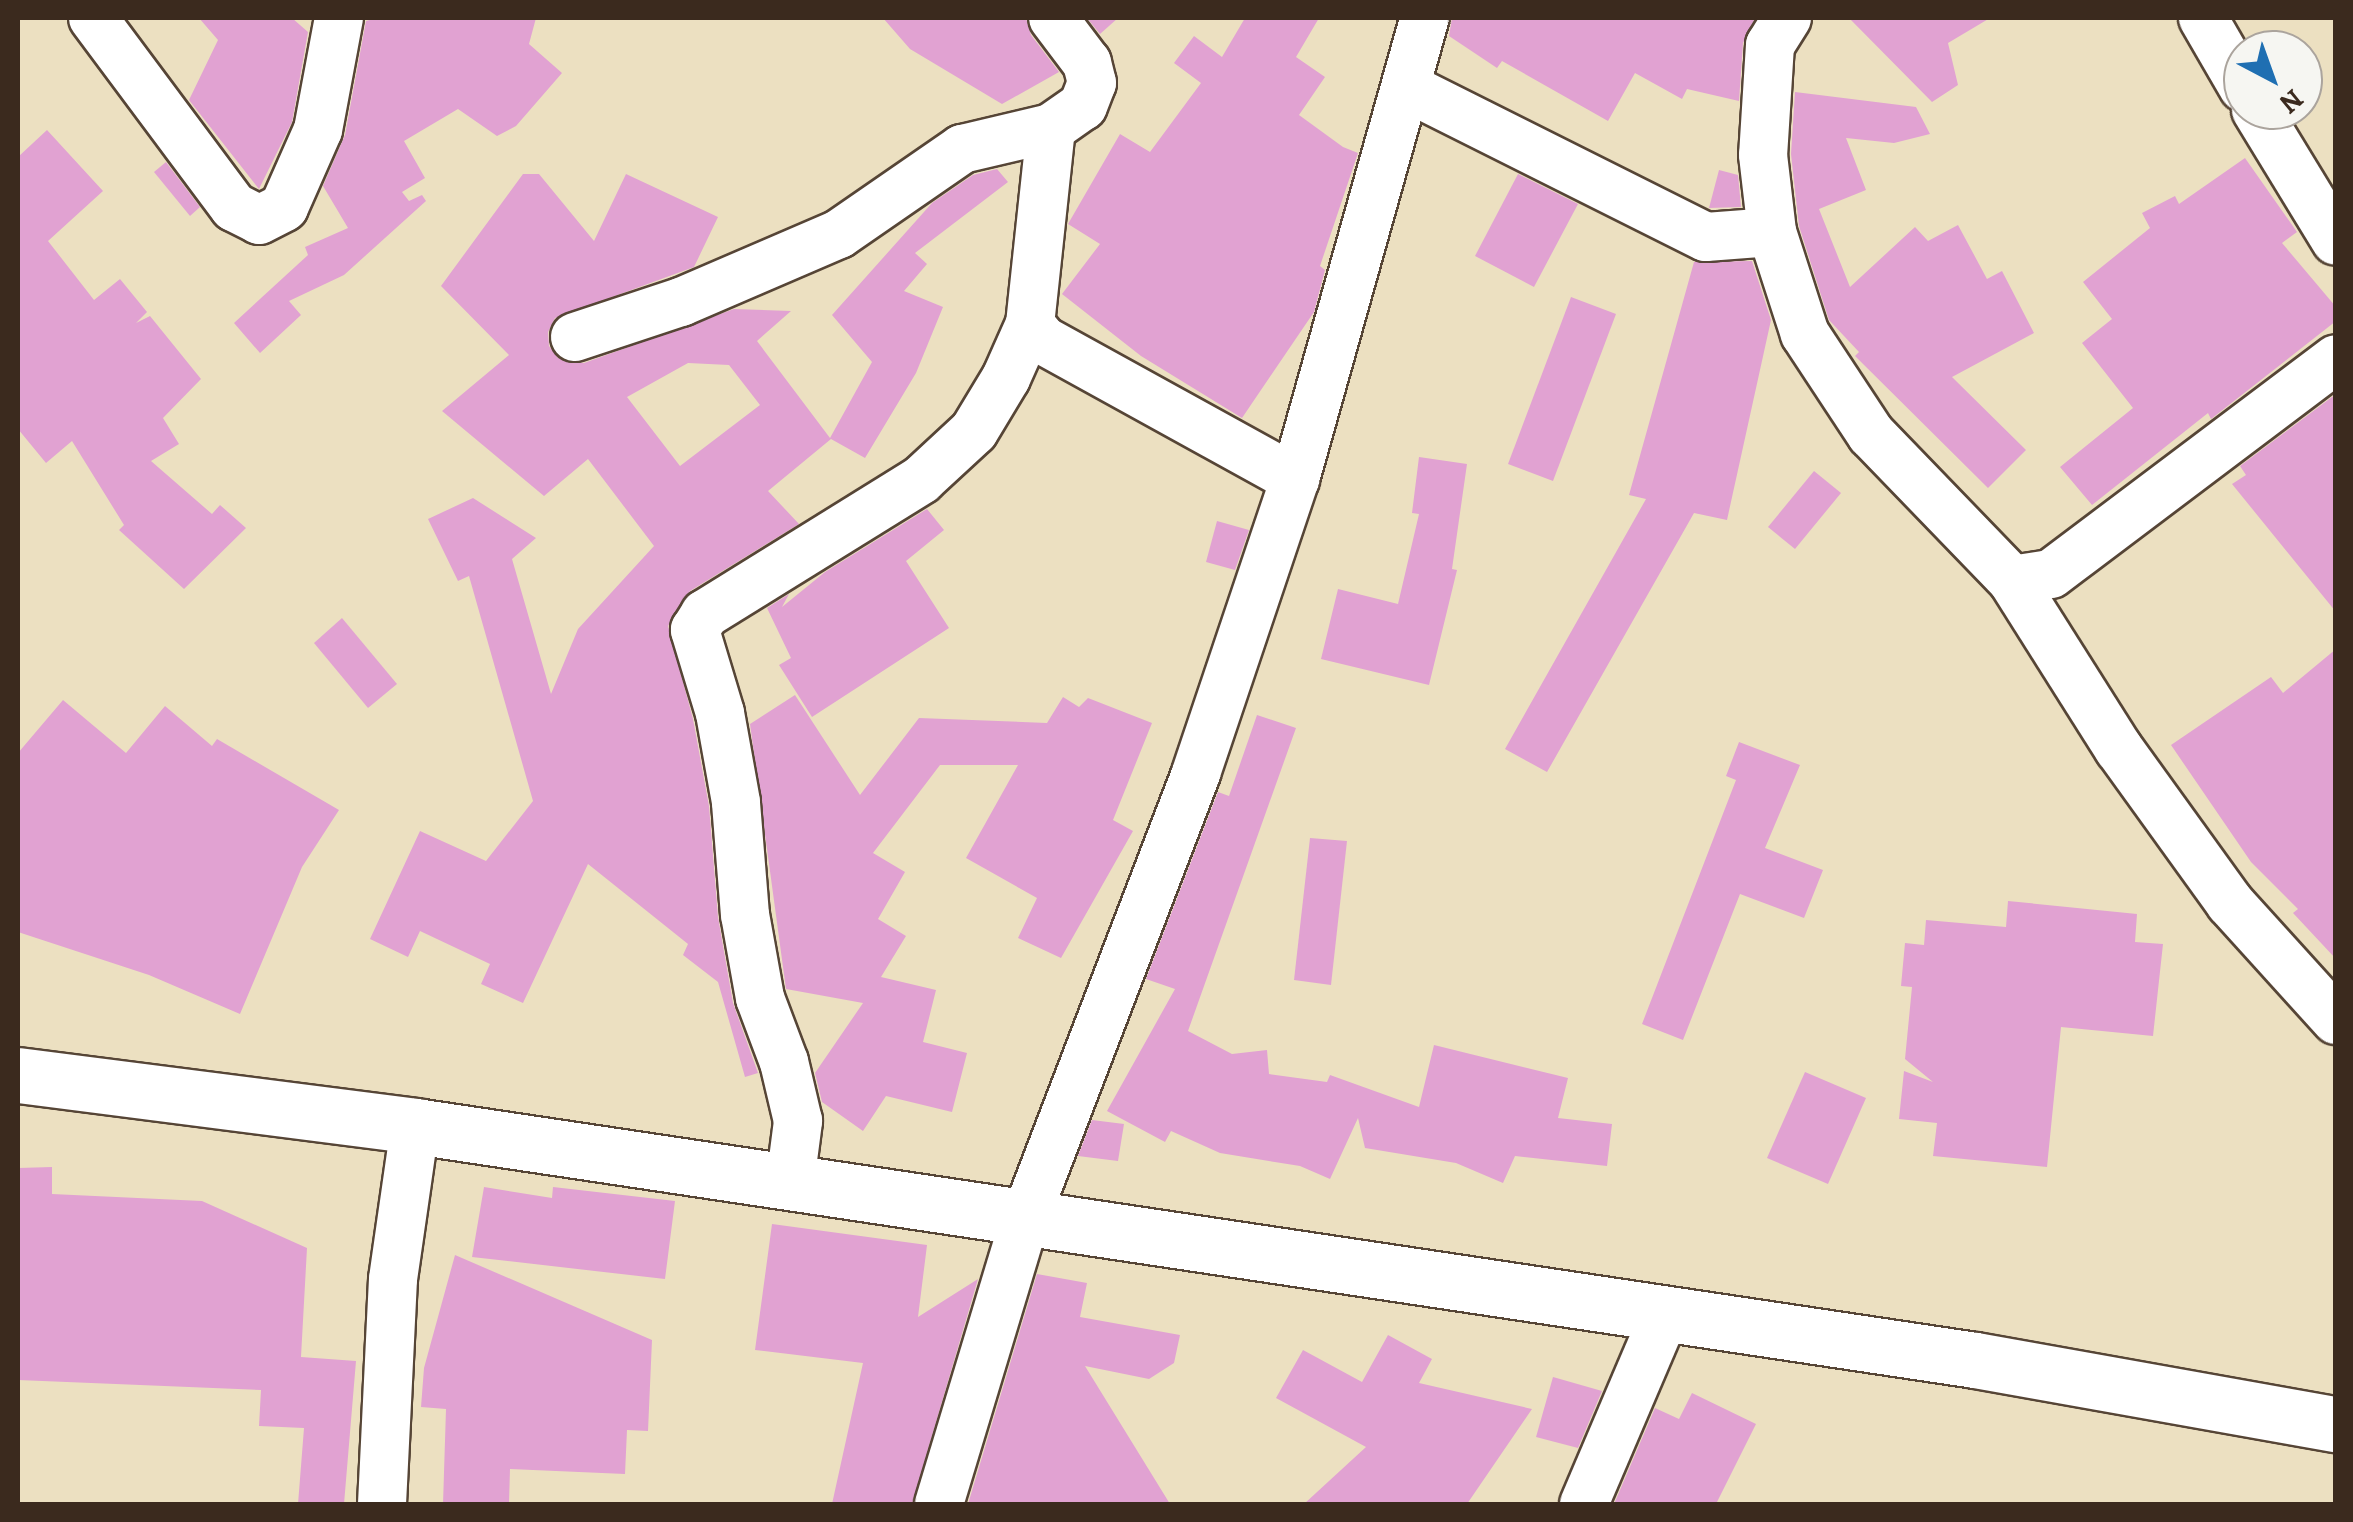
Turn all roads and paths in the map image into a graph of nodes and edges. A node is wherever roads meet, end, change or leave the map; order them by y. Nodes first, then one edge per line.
1 (93, 18) edge
2 (339, 18) edge
3 (1053, 18) edge
4 (1425, 18) edge
5 (1787, 18) edge
6 (2203, 18) edge
7 (2223, 52) edge
8 (1406, 87) junction
9 (1051, 128) junction
10 (2268, 130) edge
11 (1772, 232) junction
12 (2336, 241) edge
13 (1030, 324) junction
14 (575, 337) dead end
15 (2336, 359) edge
16 (1295, 478) junction
17 (2012, 580) junction
18 (2336, 1020) edge
19 (18, 1075) edge
20 (415, 1126) junction
21 (790, 1183) junction
22 (1025, 1219) junction
23 (1665, 1314) junction
24 (2336, 1424) edge
25 (382, 1504) edge
26 (939, 1504) edge
27 (1584, 1504) edge

1 - 2 street
3 - 9 street
4 - 8 street
5 - 11 street
6 - 7 street
8 - 11 street
8 - 16 street
9 - 13 street
9 - 14 street
10 - 12 street
11 - 17 street
13 - 16 street
13 - 21 street
15 - 17 street
16 - 22 street
17 - 18 street
19 - 20 main road
20 - 21 main road
20 - 25 street
21 - 22 main road
22 - 23 main road
22 - 26 street
23 - 24 main road
23 - 27 street

